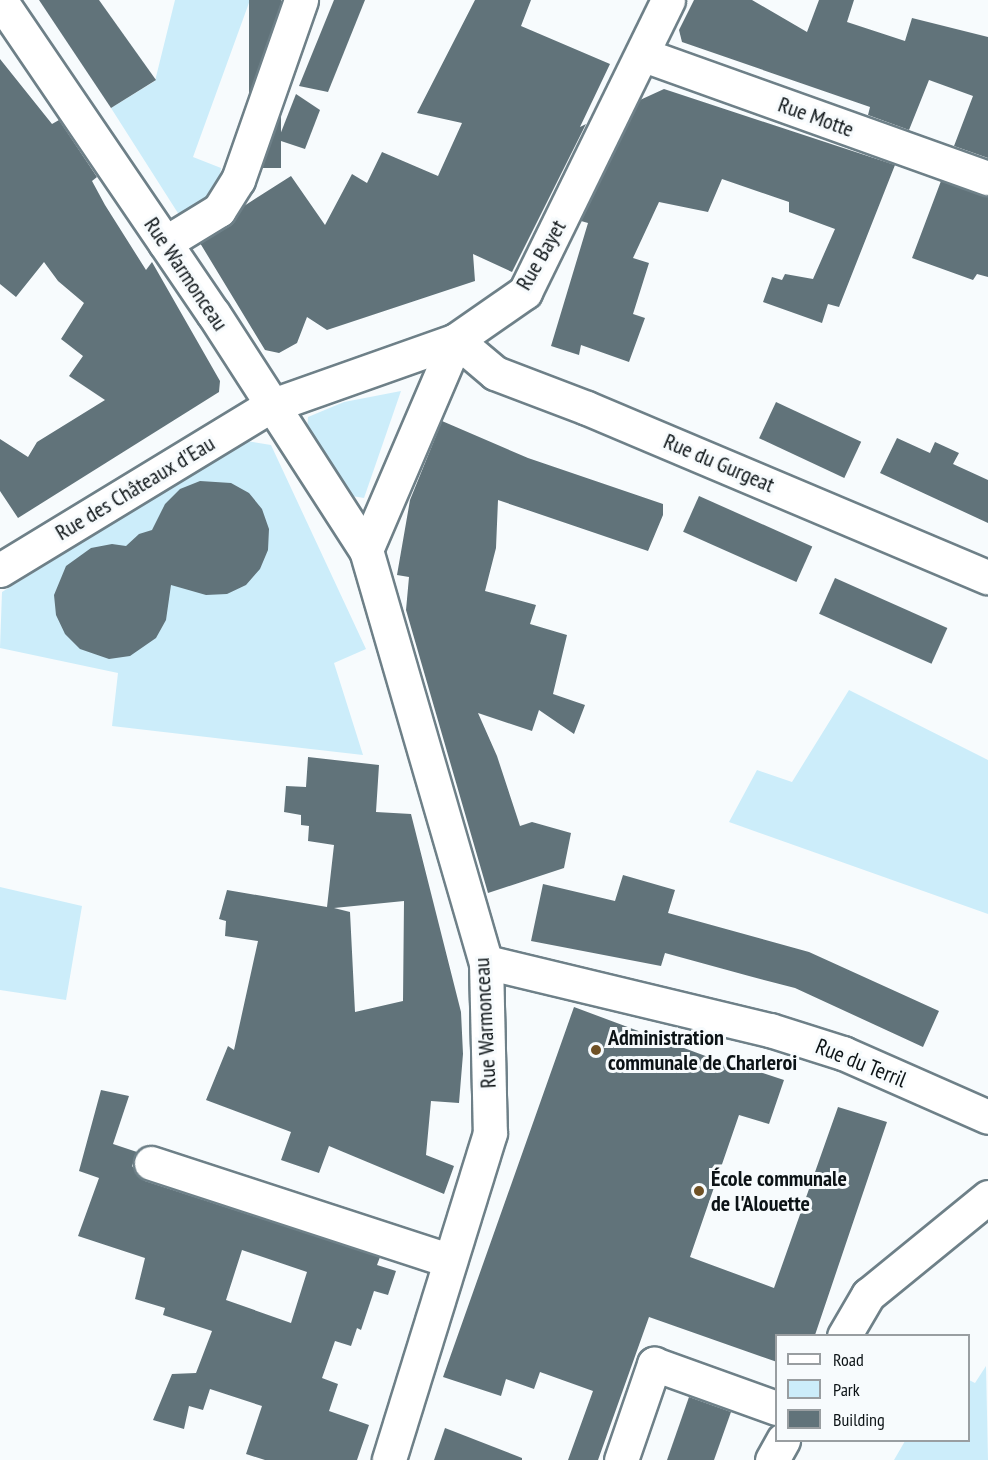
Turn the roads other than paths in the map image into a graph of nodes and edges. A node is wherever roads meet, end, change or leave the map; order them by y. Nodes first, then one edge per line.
1 (0, 0) edge
2 (302, 0) edge
3 (668, 0) edge
4 (644, 55) junction
5 (988, 178) edge
6 (165, 243) junction
7 (456, 340) junction
8 (270, 406) junction
9 (366, 550) junction
10 (0, 570) edge
11 (988, 577) edge
12 (486, 962) junction
13 (988, 1117) edge
14 (151, 1163) dead end
15 (988, 1197) edge
16 (448, 1260) junction
17 (845, 1334) edge
18 (775, 1407) edge
19 (782, 1442) edge
20 (389, 1460) edge
21 (621, 1460) edge
22 (772, 1460) edge

1 - 6 street, Rue Warmonceau
2 - 6 street
3 - 4 street, Rue Bayet
4 - 5 street, Rue Motte
4 - 7 street, Rue Bayet
6 - 8 street, Rue Warmonceau
7 - 8 street, Rue Bayet
7 - 9 street
7 - 11 street, Rue du Gurgeat
8 - 9 street, Rue Warmonceau
8 - 10 street, Rue des Châteaux d'Eau
9 - 12 street, Rue Warmonceau
12 - 13 street, Rue du Terril
12 - 16 street, Rue Warmonceau
14 - 16 street
15 - 17 street
16 - 20 street, Rue Warmonceau
18 - 21 street
19 - 22 street

